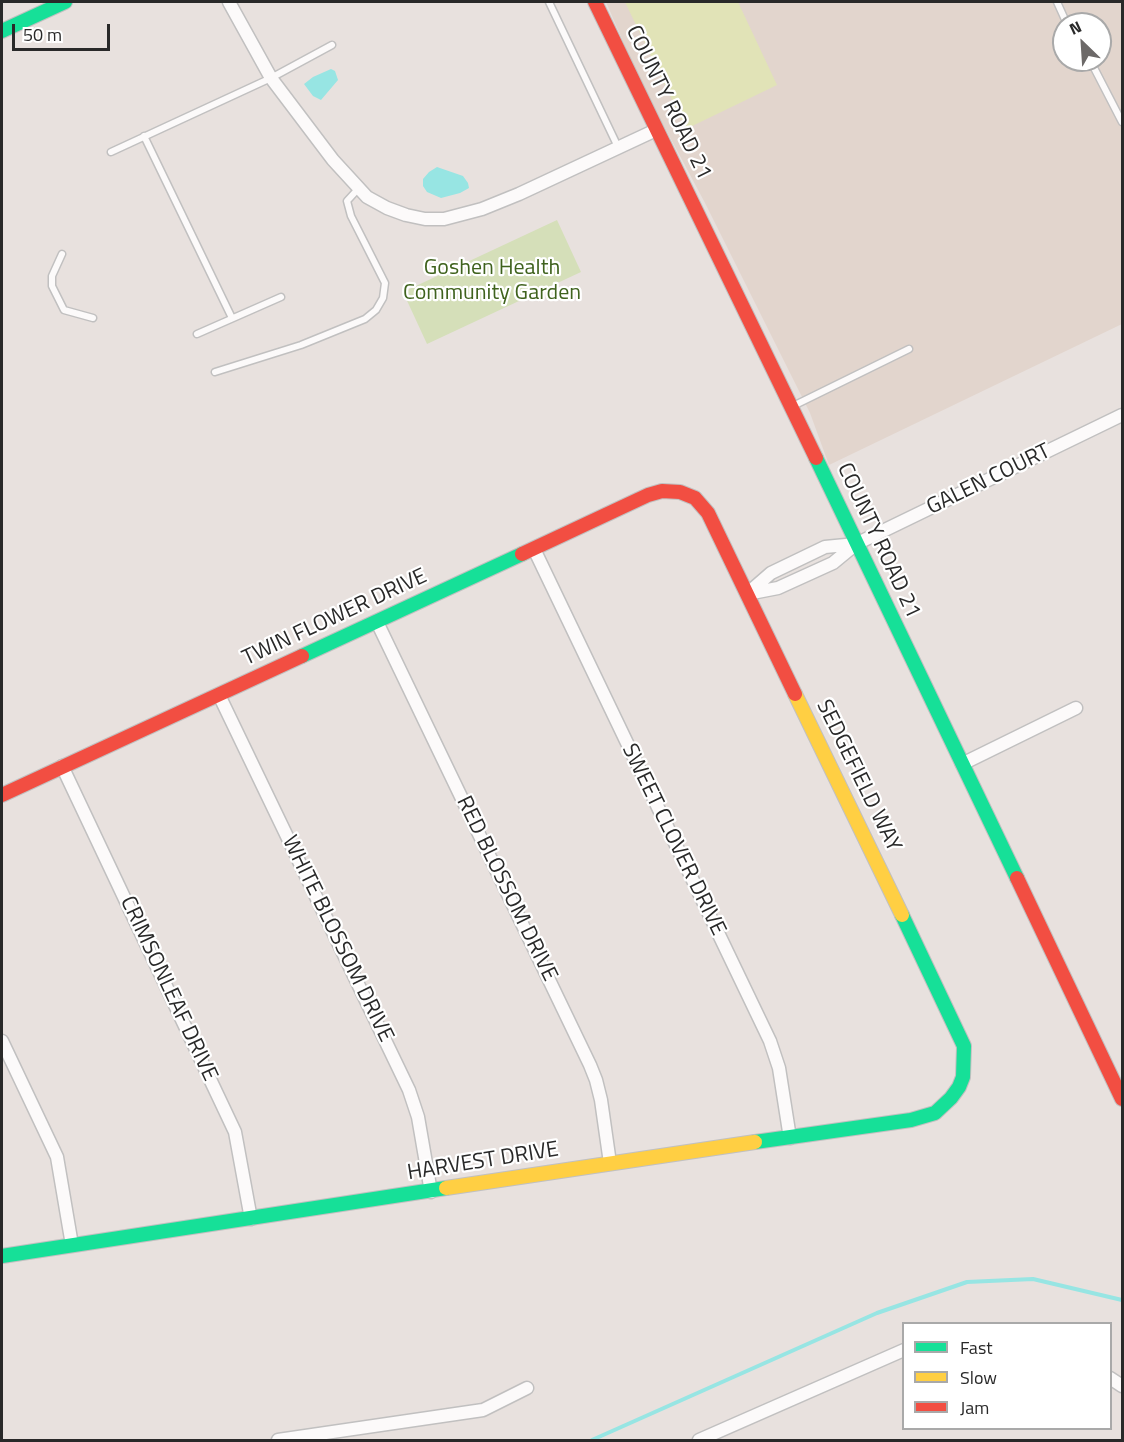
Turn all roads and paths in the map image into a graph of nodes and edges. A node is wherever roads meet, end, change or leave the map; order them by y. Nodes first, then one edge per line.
1 (65, 2) edge
2 (230, 2) edge
3 (549, 2) edge
4 (595, 2) edge
5 (2, 31) edge
6 (332, 45) dead end
7 (1096, 72) edge
8 (271, 78) junction
9 (1122, 122) edge
10 (656, 130) junction
11 (144, 136) junction
12 (618, 147) junction
13 (111, 152) dead end
14 (358, 189) junction
15 (62, 254) dead end
16 (281, 297) dead end
17 (93, 318) dead end
18 (232, 318) junction
19 (197, 334) dead end
20 (909, 349) dead end
21 (215, 372) dead end
22 (792, 406) junction
23 (1122, 415) edge
24 (688, 494) joint
25 (856, 544) junction
26 (534, 549) junction
27 (747, 594) junction
28 (377, 622) junction
29 (219, 695) junction
30 (1076, 708) dead end
31 (962, 764) junction
32 (62, 766) junction
33 (2, 795) edge
34 (2, 1041) edge
35 (959, 1087) joint
36 (1122, 1099) edge
37 (790, 1138) junction
38 (610, 1163) junction
39 (430, 1192) junction
40 (251, 1219) junction
41 (72, 1245) junction
42 (2, 1256) edge
43 (902, 1350) edge
44 (527, 1388) dead end
45 (278, 1440) edge
46 (699, 1440) edge

1 - 5 street
2 - 8 street
3 - 12 lane
4 - 10 street, COUNTY ROAD 21
6 - 8 lane
7 - 9 lane
8 - 11 lane
8 - 14 street
10 - 12 street
10 - 22 street, COUNTY ROAD 21
11 - 13 lane
11 - 18 lane
12 - 14 street
14 - 21 lane
15 - 17 lane
16 - 18 lane
18 - 19 lane
20 - 22 lane
22 - 25 street, COUNTY ROAD 21
23 - 25 street, GALEN COURT
24 - 26 street, TWIN FLOWER DRIVE
24 - 27 street, SEDGEFIELD WAY
25 - 27 street
25 - 27 street
25 - 31 street, COUNTY ROAD 21
26 - 28 street, TWIN FLOWER DRIVE
26 - 37 street, SWEET CLOVER DRIVE
27 - 35 street, SEDGEFIELD WAY
28 - 29 street, TWIN FLOWER DRIVE
28 - 38 street, RED BLOSSOM DRIVE
29 - 32 street, TWIN FLOWER DRIVE
29 - 39 street, WHITE BLOSSOM DRIVE
30 - 31 street
31 - 36 street, COUNTY ROAD 21
32 - 33 street, TWIN FLOWER DRIVE
32 - 40 street, CRIMSONLEAF DRIVE
34 - 41 street
35 - 37 street, HARVEST DRIVE
37 - 38 street, HARVEST DRIVE
38 - 39 street, HARVEST DRIVE
39 - 40 street, HARVEST DRIVE
40 - 41 street, HARVEST DRIVE
41 - 42 street, HARVEST DRIVE
43 - 46 street
44 - 45 street

